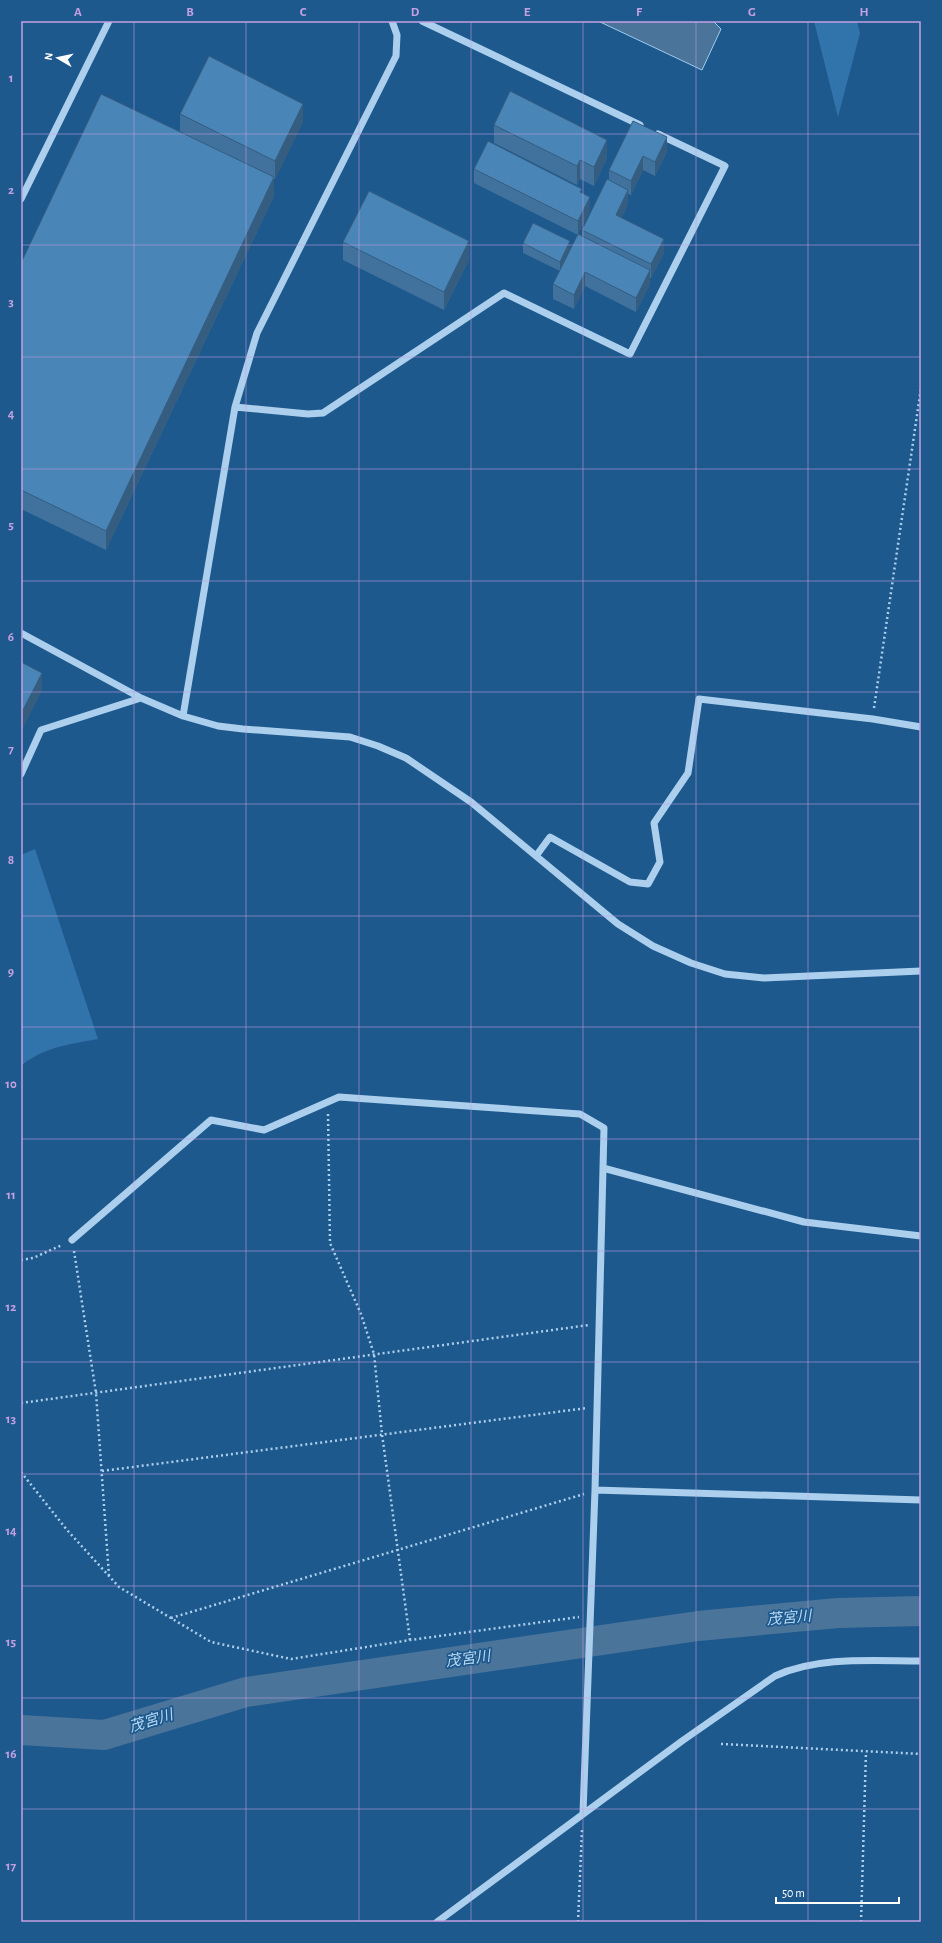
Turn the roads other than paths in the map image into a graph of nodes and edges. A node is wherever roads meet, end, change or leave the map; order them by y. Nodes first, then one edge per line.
1 (109, 21) edge
2 (392, 21) edge
3 (422, 21) edge
4 (645, 128) edge
5 (653, 131) edge
6 (21, 199) edge
7 (235, 408) junction
8 (21, 633) edge
9 (141, 698) junction
10 (183, 716) junction
11 (921, 727) edge
12 (21, 774) edge
13 (536, 856) junction
14 (921, 971) edge
15 (603, 1168) junction
16 (921, 1236) edge
17 (72, 1240) road end
18 (595, 1490) junction
19 (921, 1500) edge
20 (921, 1661) edge
21 (583, 1813) junction
22 (437, 1922) edge

1 - 6 street
2 - 7 street
3 - 4 street
5 - 7 street
7 - 10 street
8 - 9 street
9 - 10 street
9 - 12 street
10 - 13 street
11 - 13 street
13 - 14 street
15 - 16 street
15 - 17 street
15 - 18 street
18 - 19 street
18 - 21 street
20 - 21 street
21 - 22 street

